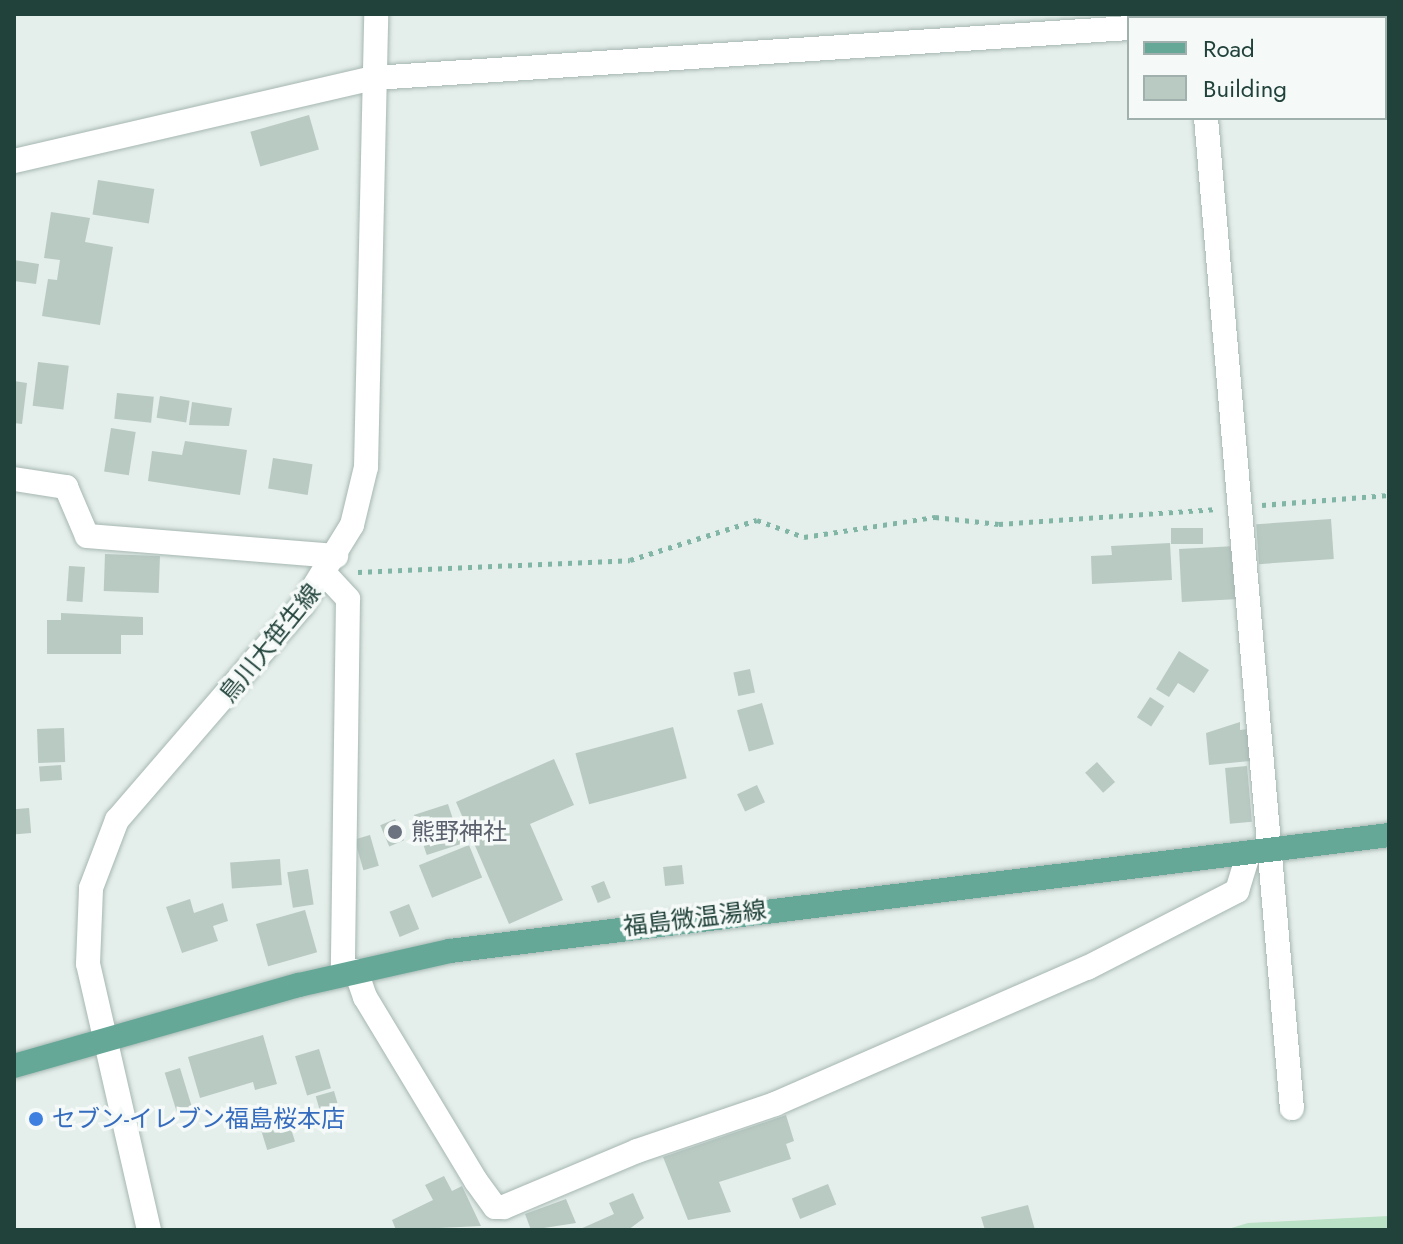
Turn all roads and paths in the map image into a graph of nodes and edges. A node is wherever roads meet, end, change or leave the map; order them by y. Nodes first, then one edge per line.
1 (376, 14) edge
2 (1320, 14) edge
3 (1294, 16) edge
4 (1127, 28) edge
5 (374, 78) junction
6 (1206, 120) edge
7 (14, 161) edge
8 (14, 479) edge
9 (1389, 495) edge
10 (1239, 507) junction
11 (330, 565) junction
12 (1389, 835) edge
13 (1259, 853) junction
14 (350, 972) junction
15 (103, 1037) junction
16 (14, 1066) edge
17 (1292, 1108) dead end
18 (149, 1230) edge

1 - 5 street, 鳥川大笹生線
2 - 3 street
4 - 5 street
5 - 7 street
5 - 11 street, 鳥川大笹生線
6 - 10 street
8 - 11 street
9 - 10 path
10 - 11 path
10 - 13 street
11 - 14 street
11 - 15 street, 鳥川大笹生線
12 - 13 main road, 福島微温湯線
13 - 14 main road, 福島微温湯線
13 - 14 street
13 - 17 street
14 - 15 main road, 福島微温湯線
15 - 16 main road, 福島微温湯線
15 - 18 street, 鳥川大笹生線

